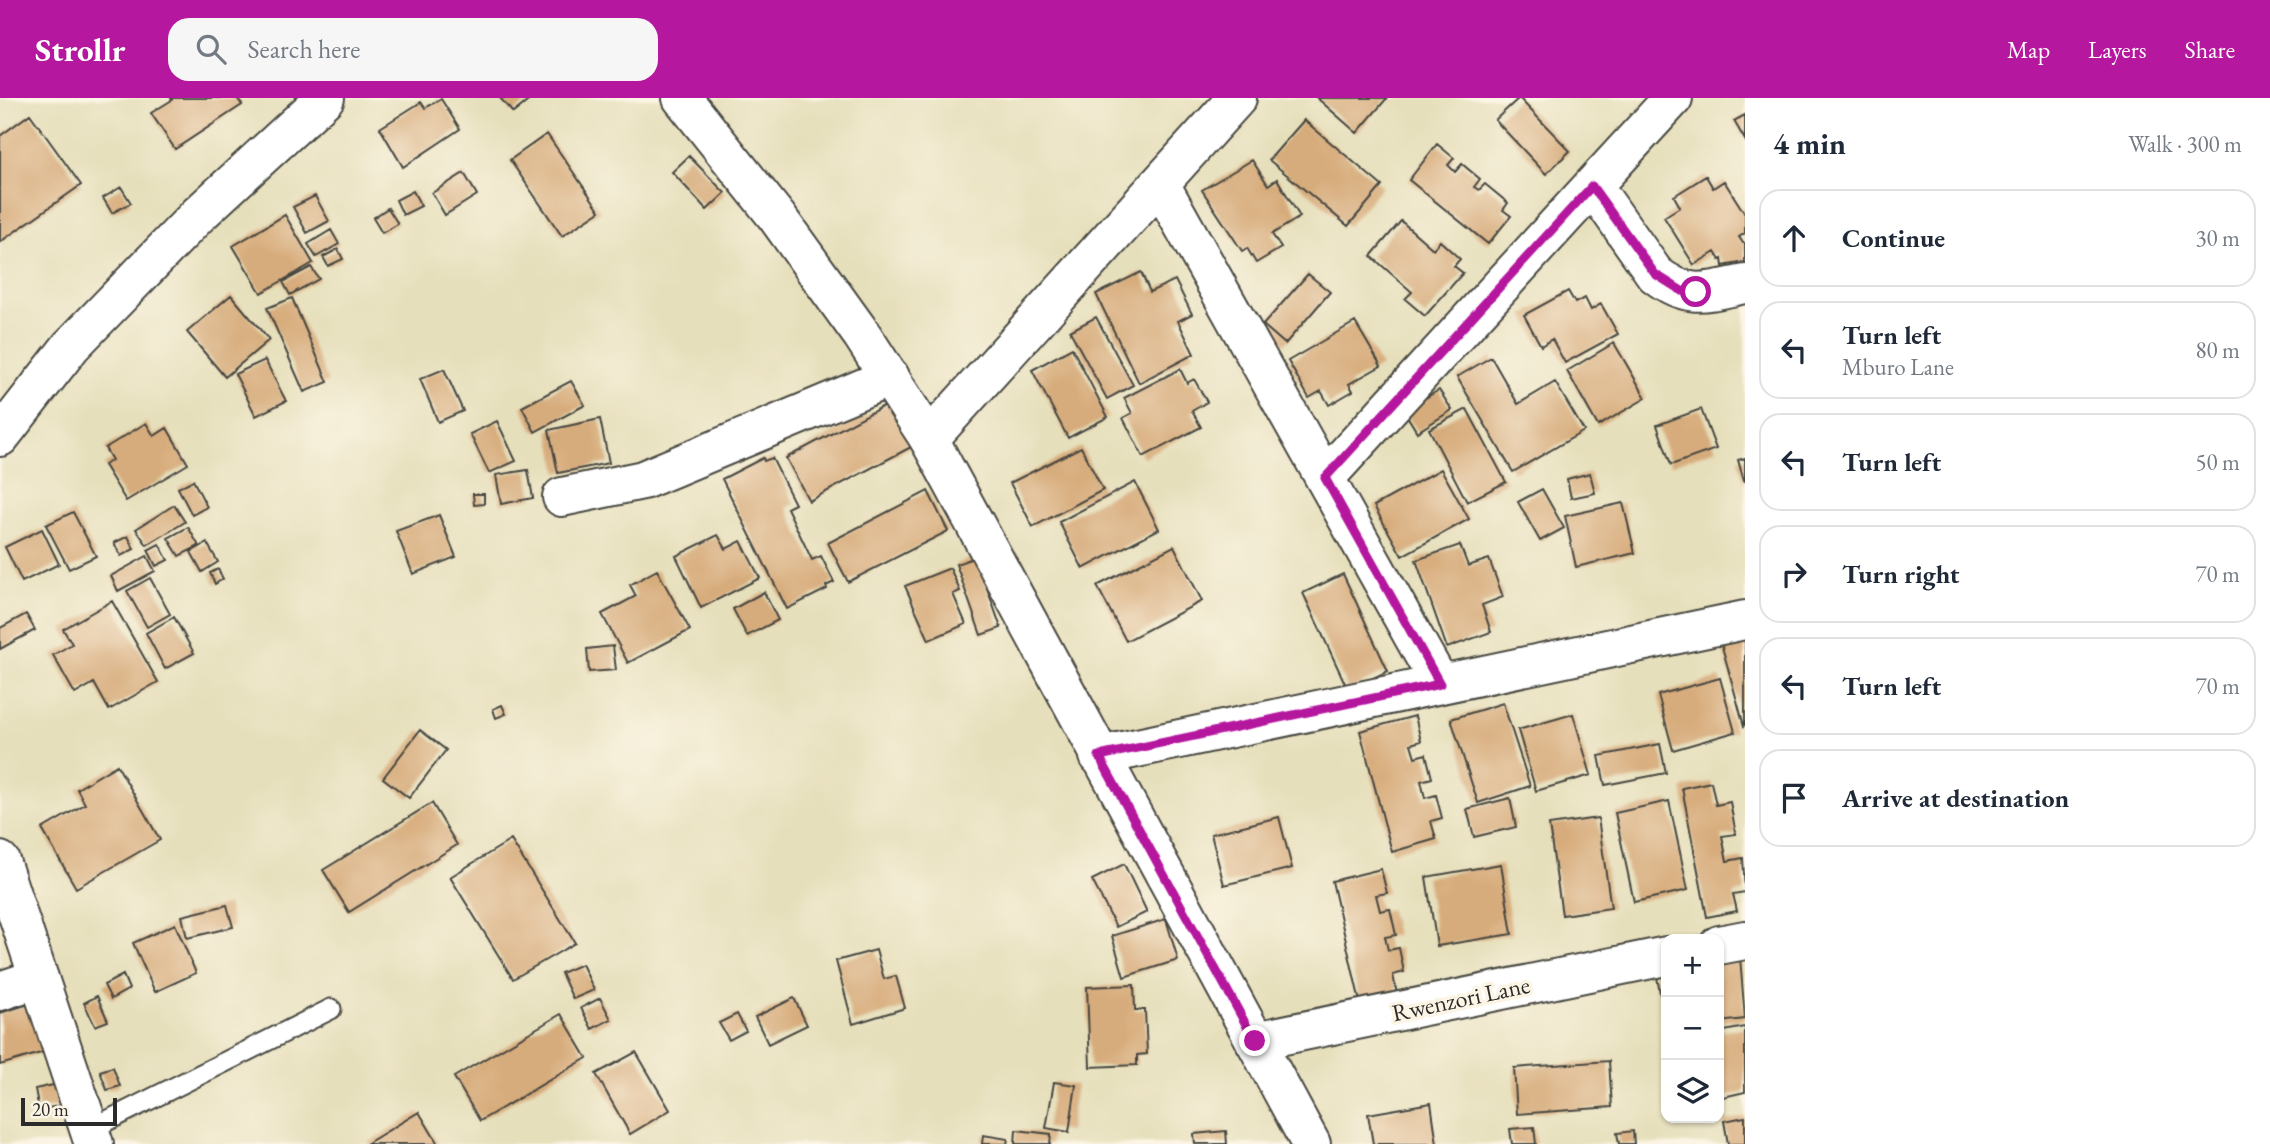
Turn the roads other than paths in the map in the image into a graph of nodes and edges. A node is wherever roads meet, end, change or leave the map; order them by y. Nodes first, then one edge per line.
1 (325, 98) edge
2 (682, 98) edge
3 (1237, 98) edge
4 (1673, 98) edge
5 (1160, 184) junction
6 (1592, 186) junction
7 (1745, 284) edge
8 (890, 377) junction
9 (0, 437) edge
10 (929, 439) junction
11 (1325, 478) junction
12 (562, 497) dead end
13 (1745, 620) edge
14 (1440, 684) junction
15 (1099, 756) junction
16 (0, 861) edge
17 (1745, 940) edge
18 (1724, 944) edge
19 (1661, 957) edge
20 (39, 978) junction
21 (0, 991) edge
22 (331, 1009) dead end
23 (1255, 1041) junction
24 (92, 1137) edge
25 (1311, 1144) edge

1 - 9 street
2 - 8 street
3 - 5 street
4 - 6 street
5 - 10 street
5 - 11 street
6 - 7 street
6 - 11 street
8 - 10 street
8 - 12 street
10 - 15 street
11 - 14 street
13 - 14 street
14 - 15 street
15 - 23 street
16 - 20 street
17 - 18 street
19 - 23 street, Rwenzori Lane
20 - 21 street
20 - 24 street
22 - 24 lane
23 - 25 street

